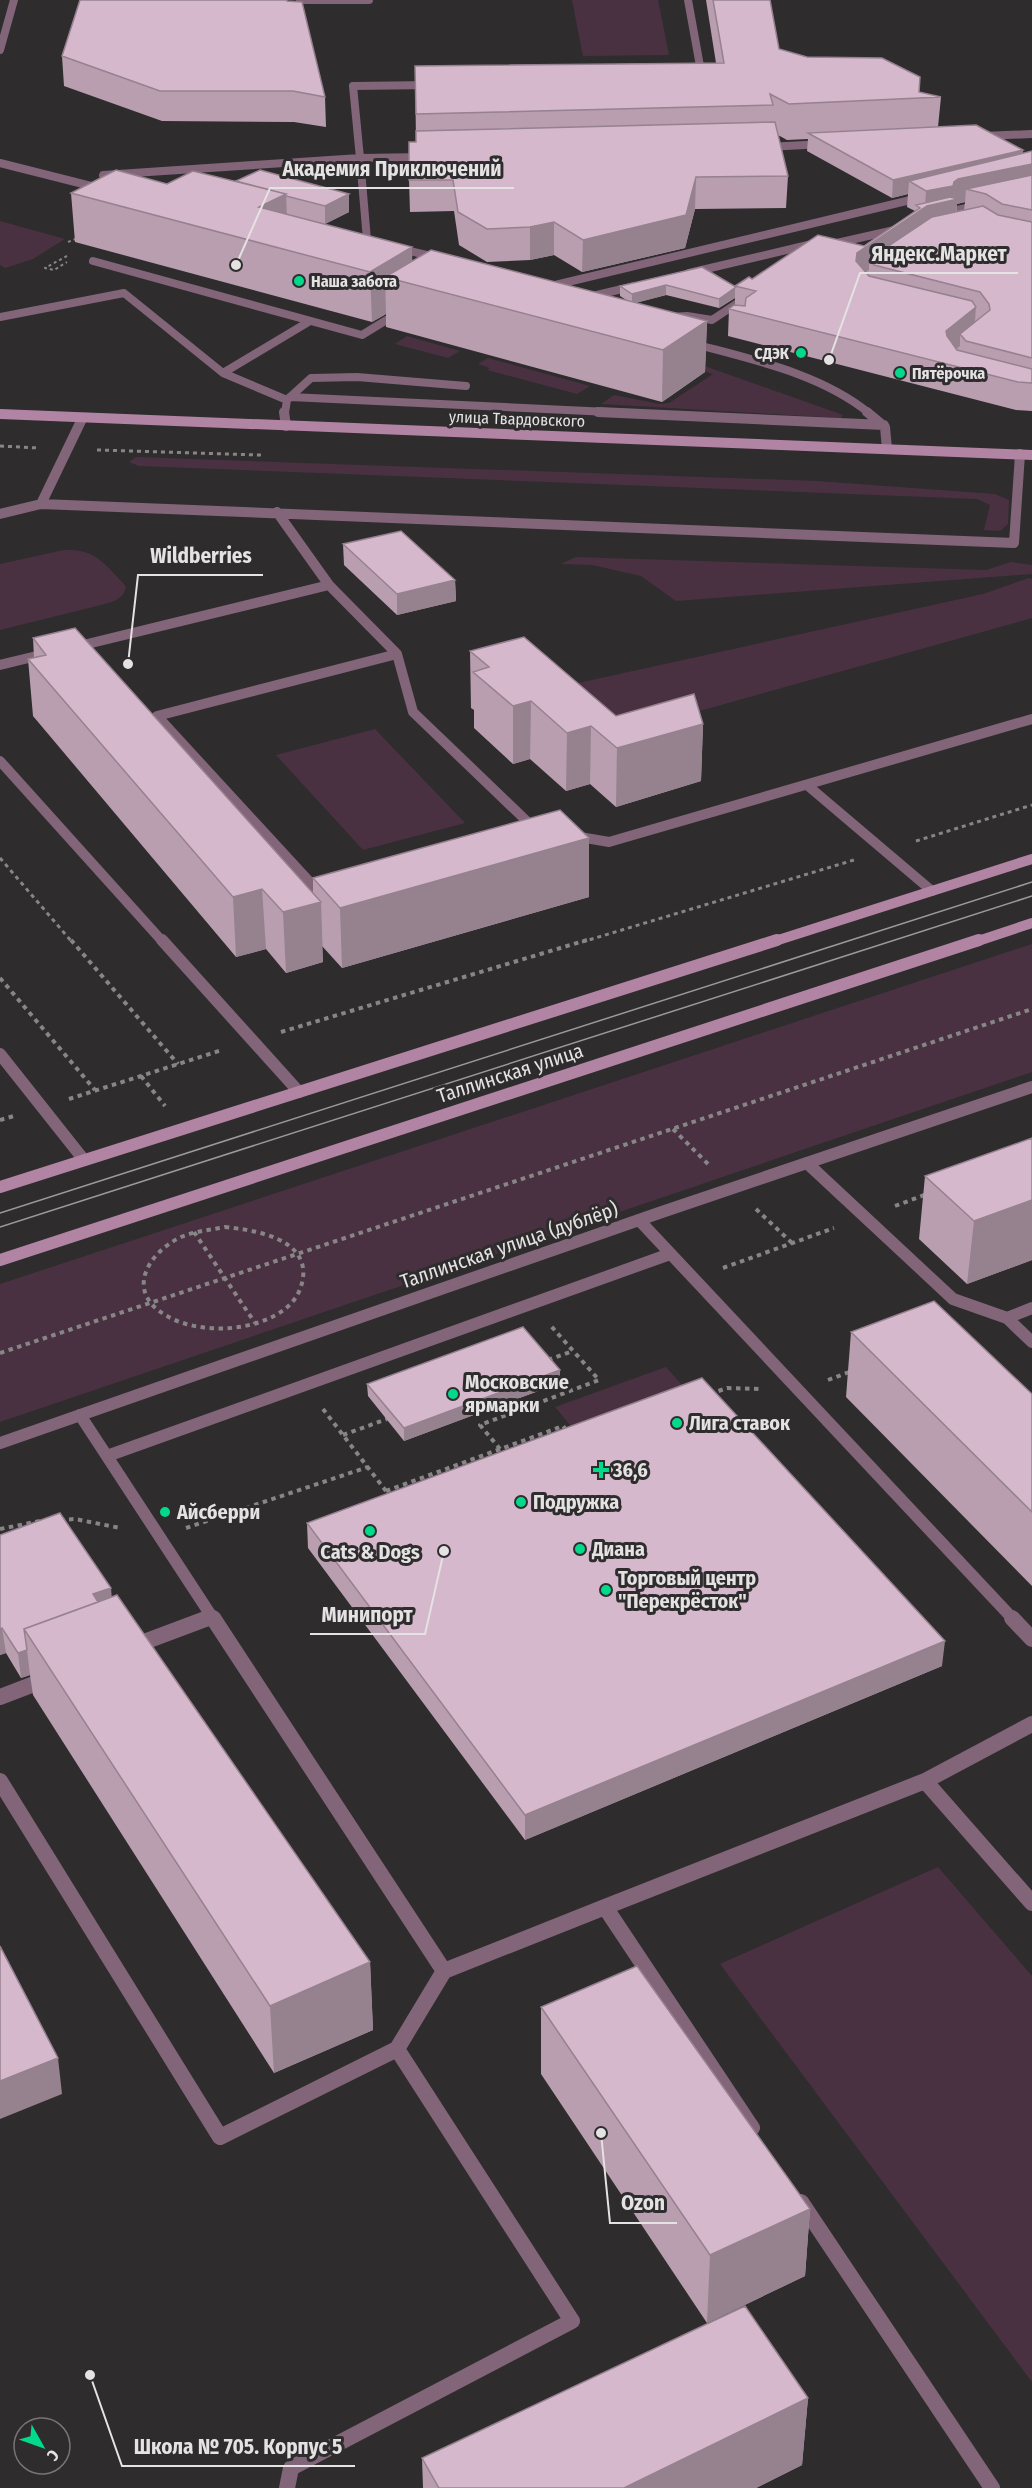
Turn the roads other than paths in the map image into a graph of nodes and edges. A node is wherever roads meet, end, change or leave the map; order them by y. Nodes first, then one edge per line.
1 (14, 0) edge
2 (300, 0) edge
3 (369, 0) edge
4 (688, 0) edge
5 (0, 50) edge
6 (691, 83) edge
7 (434, 85) edge
8 (1032, 134) edge
9 (972, 137) edge
10 (828, 144) edge
11 (757, 147) edge
12 (430, 156) edge
13 (360, 158) junction
14 (0, 163) edge
15 (126, 181) edge
16 (113, 192) edge
17 (929, 195) edge
18 (989, 203) edge
19 (957, 210) edge
20 (948, 217) edge
21 (959, 220) edge
22 (907, 227) edge
23 (356, 237) edge
24 (367, 240) junction
25 (379, 243) edge
26 (390, 246) edge
27 (448, 260) edge
28 (93, 261) dead end
29 (677, 276) edge
30 (540, 283) edge
31 (644, 284) edge
32 (758, 290) edge
33 (576, 300) edge
34 (402, 310) edge
35 (0, 317) edge
36 (712, 320) junction
37 (310, 321) junction
38 (658, 321) edge
39 (721, 323) dead end
40 (679, 339) edge
41 (223, 373) junction
42 (466, 386) dead end
43 (288, 399) junction
44 (0, 414) edge
45 (82, 419) junction
46 (884, 425) junction
47 (286, 426) junction
48 (887, 449) junction
49 (1020, 454) junction
50 (1032, 455) edge
51 (41, 504) junction
52 (276, 512) junction
53 (0, 514) edge
54 (329, 585) junction
55 (68, 649) edge
56 (57, 651) edge
57 (397, 654) junction
58 (0, 665) edge
59 (1032, 719) edge
60 (0, 761) edge
61 (807, 785) junction
62 (523, 833) edge
63 (566, 835) edge
64 (1032, 859) edge
65 (341, 885) edge
66 (933, 891) junction
67 (1032, 923) edge
68 (0, 1054) edge
69 (1032, 1087) edge
70 (299, 1092) junction
71 (84, 1160) junction
72 (807, 1163) junction
73 (0, 1187) edge
74 (639, 1220) junction
75 (670, 1254) junction
76 (0, 1260) edge
77 (1032, 1308) edge
78 (1007, 1318) junction
79 (1032, 1342) edge
80 (80, 1415) junction
81 (0, 1443) edge
82 (107, 1456) junction
83 (213, 1616) junction
84 (1032, 1639) edge
85 (123, 1650) edge
86 (56, 1676) edge
87 (0, 1697) edge
88 (1032, 1724) edge
89 (0, 1781) edge
90 (925, 1781) junction
91 (1032, 1903) edge
92 (605, 1907) junction
93 (444, 1971) junction
94 (397, 2049) junction
95 (762, 2144) edge
96 (795, 2193) edge
97 (288, 2488) edge
98 (992, 2488) edge

1 - 5 street
2 - 3 street
4 - 6 street
7 - 13 street
8 - 9 street
10 - 11 street
12 - 13 street
13 - 15 street
13 - 24 street
14 - 16 street
17 - 30 street
18 - 19 street
20 - 21 street
22 - 29 street
23 - 24 street
24 - 25 street
26 - 27 street
28 - 37 street
31 - 33 street
32 - 36 street
34 - 37 street
35 - 41 street
36 - 38 street
36 - 39 street
37 - 41 street
40 - 46 street
41 - 43 street
42 - 43 street
43 - 46 street
43 - 47 street
44 - 45 main road, улица Твардовского
45 - 47 main road, улица Твардовского
45 - 51 street
46 - 48 street
47 - 48 main road, улица Твардовского
48 - 49 main road, улица Твардовского
49 - 50 main road, улица Твардовского
49 - 52 street
51 - 52 street
51 - 53 street
52 - 54 street
54 - 55 street
54 - 57 street
56 - 58 street
57 - 62 street
57 - 65 street
59 - 61 street
60 - 70 street
61 - 63 street
61 - 66 street
64 - 66 main road
66 - 70 main road
67 - 76 main road, Таллинская улица
68 - 71 street
69 - 72 street, Таллинская улица (дублёр)
70 - 71 main road
71 - 73 main road
72 - 74 street, Таллинская улица (дублёр)
72 - 78 street
74 - 75 street
74 - 80 street, Таллинская улица (дублёр)
75 - 82 street
75 - 84 street
77 - 78 street
78 - 79 street
80 - 81 street, Таллинская улица (дублёр)
80 - 82 street
82 - 83 street
83 - 85 street
83 - 93 street
86 - 87 street
88 - 90 street
89 - 94 street
90 - 91 street
90 - 92 street
92 - 93 street
92 - 95 street
93 - 94 street
94 - 97 street
96 - 98 street

